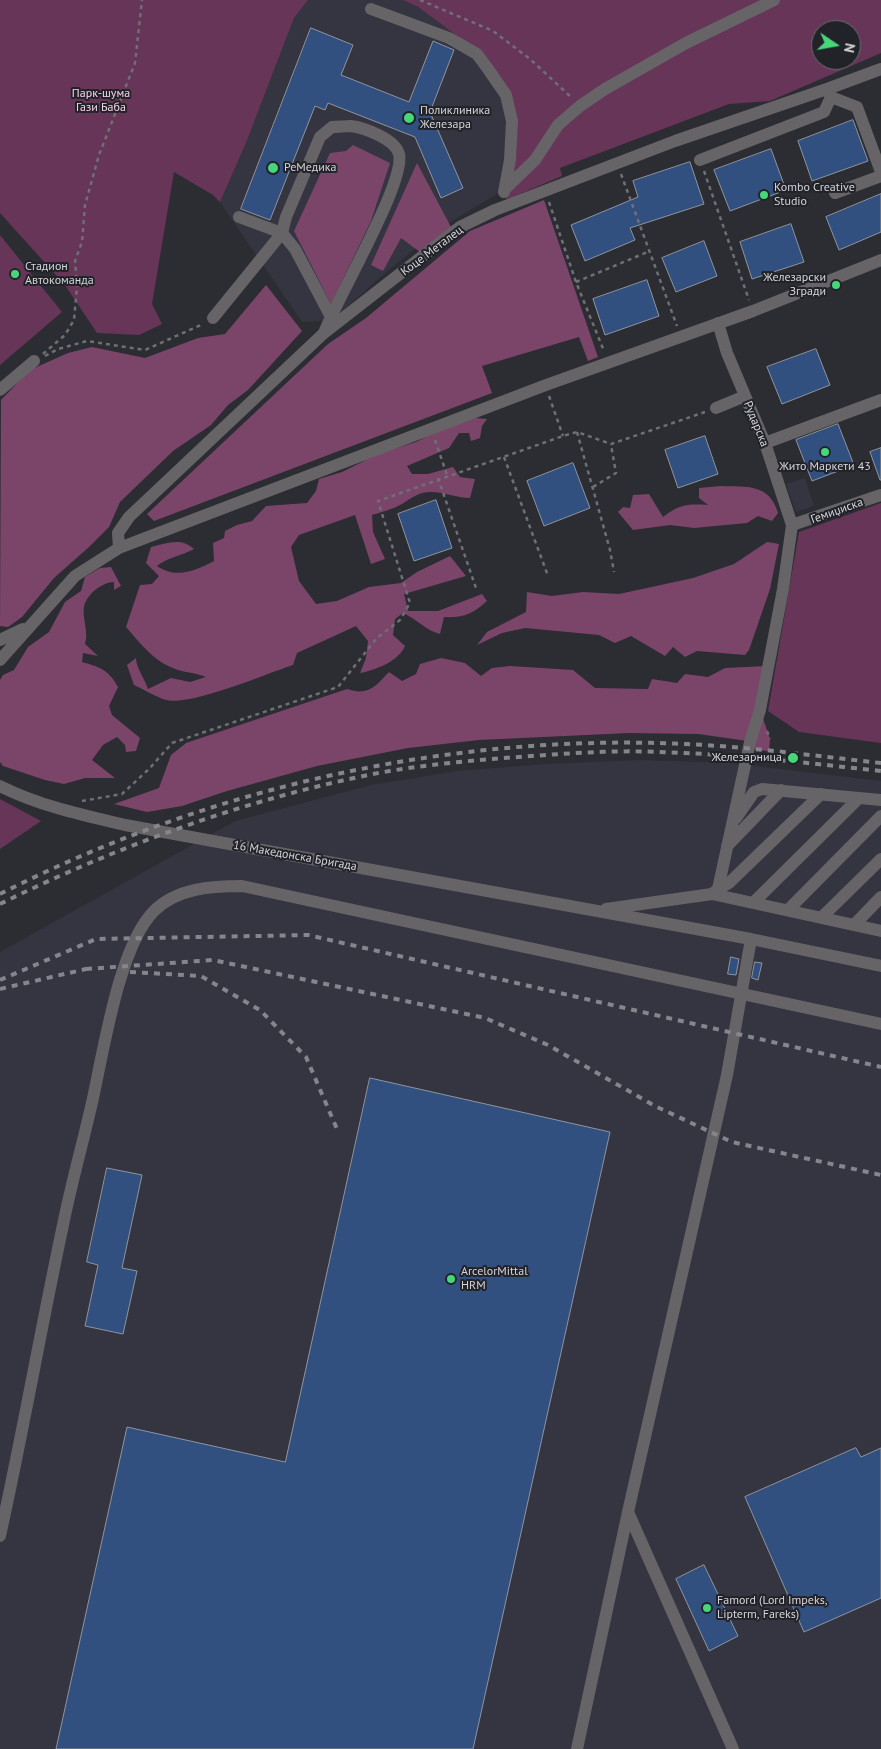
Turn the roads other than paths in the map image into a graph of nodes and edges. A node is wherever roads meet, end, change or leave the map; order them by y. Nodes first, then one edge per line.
1 (774, 0) edge
2 (371, 9) dead end
3 (881, 69) edge
4 (829, 93) junction
5 (700, 160) road end
6 (881, 174) edge
7 (505, 189) junction
8 (835, 193) dead end
9 (495, 210) junction
10 (239, 216) dead end
11 (282, 233) junction
12 (881, 260) edge
13 (330, 315) junction
14 (213, 318) road end
15 (718, 323) junction
16 (324, 333) junction
17 (34, 361) road end
18 (0, 390) edge
19 (745, 396) junction
20 (881, 400) edge
21 (716, 408) road end
22 (765, 443) junction
23 (881, 495) edge
24 (792, 525) junction
25 (119, 548) junction
26 (32, 624) junction
27 (0, 640) edge
28 (0, 660) edge
29 (0, 786) edge
30 (781, 790) junction
31 (821, 794) junction
32 (859, 798) junction
33 (881, 800) edge
34 (881, 816) edge
35 (732, 825) junction
36 (727, 846) junction
37 (881, 859) edge
38 (715, 892) junction
39 (881, 898) edge
40 (754, 902) junction
41 (788, 910) junction
42 (593, 911) junction
43 (822, 918) junction
44 (854, 924) junction
45 (881, 931) edge
46 (751, 939) junction
47 (881, 966) edge
48 (743, 993) junction
49 (881, 1024) edge
50 (628, 1512) junction
51 (0, 1536) edge
52 (576, 1749) edge
53 (733, 1749) edge

1 - 7 street
2 - 7 street
3 - 4 street, Коце Металец
4 - 5 street
4 - 6 street
4 - 9 street, Коце Металец
6 - 8 street
7 - 9 street
9 - 16 street, Коце Металец
10 - 11 street
11 - 13 street
11 - 13 street
11 - 14 street
12 - 15 street
13 - 16 street
15 - 19 street, Рударска
15 - 25 street
16 - 25 street, Коце Металец
17 - 18 street
19 - 21 street
19 - 22 street, Рударска
20 - 22 street
22 - 24 street, Рударска
23 - 24 street, Гемиџиска
24 - 35 street
25 - 26 street
26 - 27 street
26 - 28 street
29 - 42 street, 16 Македонска Бригада
30 - 31 street
30 - 35 street
30 - 36 street
31 - 32 street
31 - 38 street
32 - 33 street
32 - 40 street
34 - 41 street
35 - 36 street
36 - 38 street
37 - 43 street
38 - 40 street
38 - 42 street
39 - 44 street
40 - 41 street
41 - 43 street
42 - 46 street, 16 Македонска Бригада
43 - 44 street
44 - 45 street
46 - 47 street, 16 Македонска Бригада
46 - 48 street
48 - 49 street
48 - 50 street
48 - 51 street
50 - 52 street
50 - 53 street

